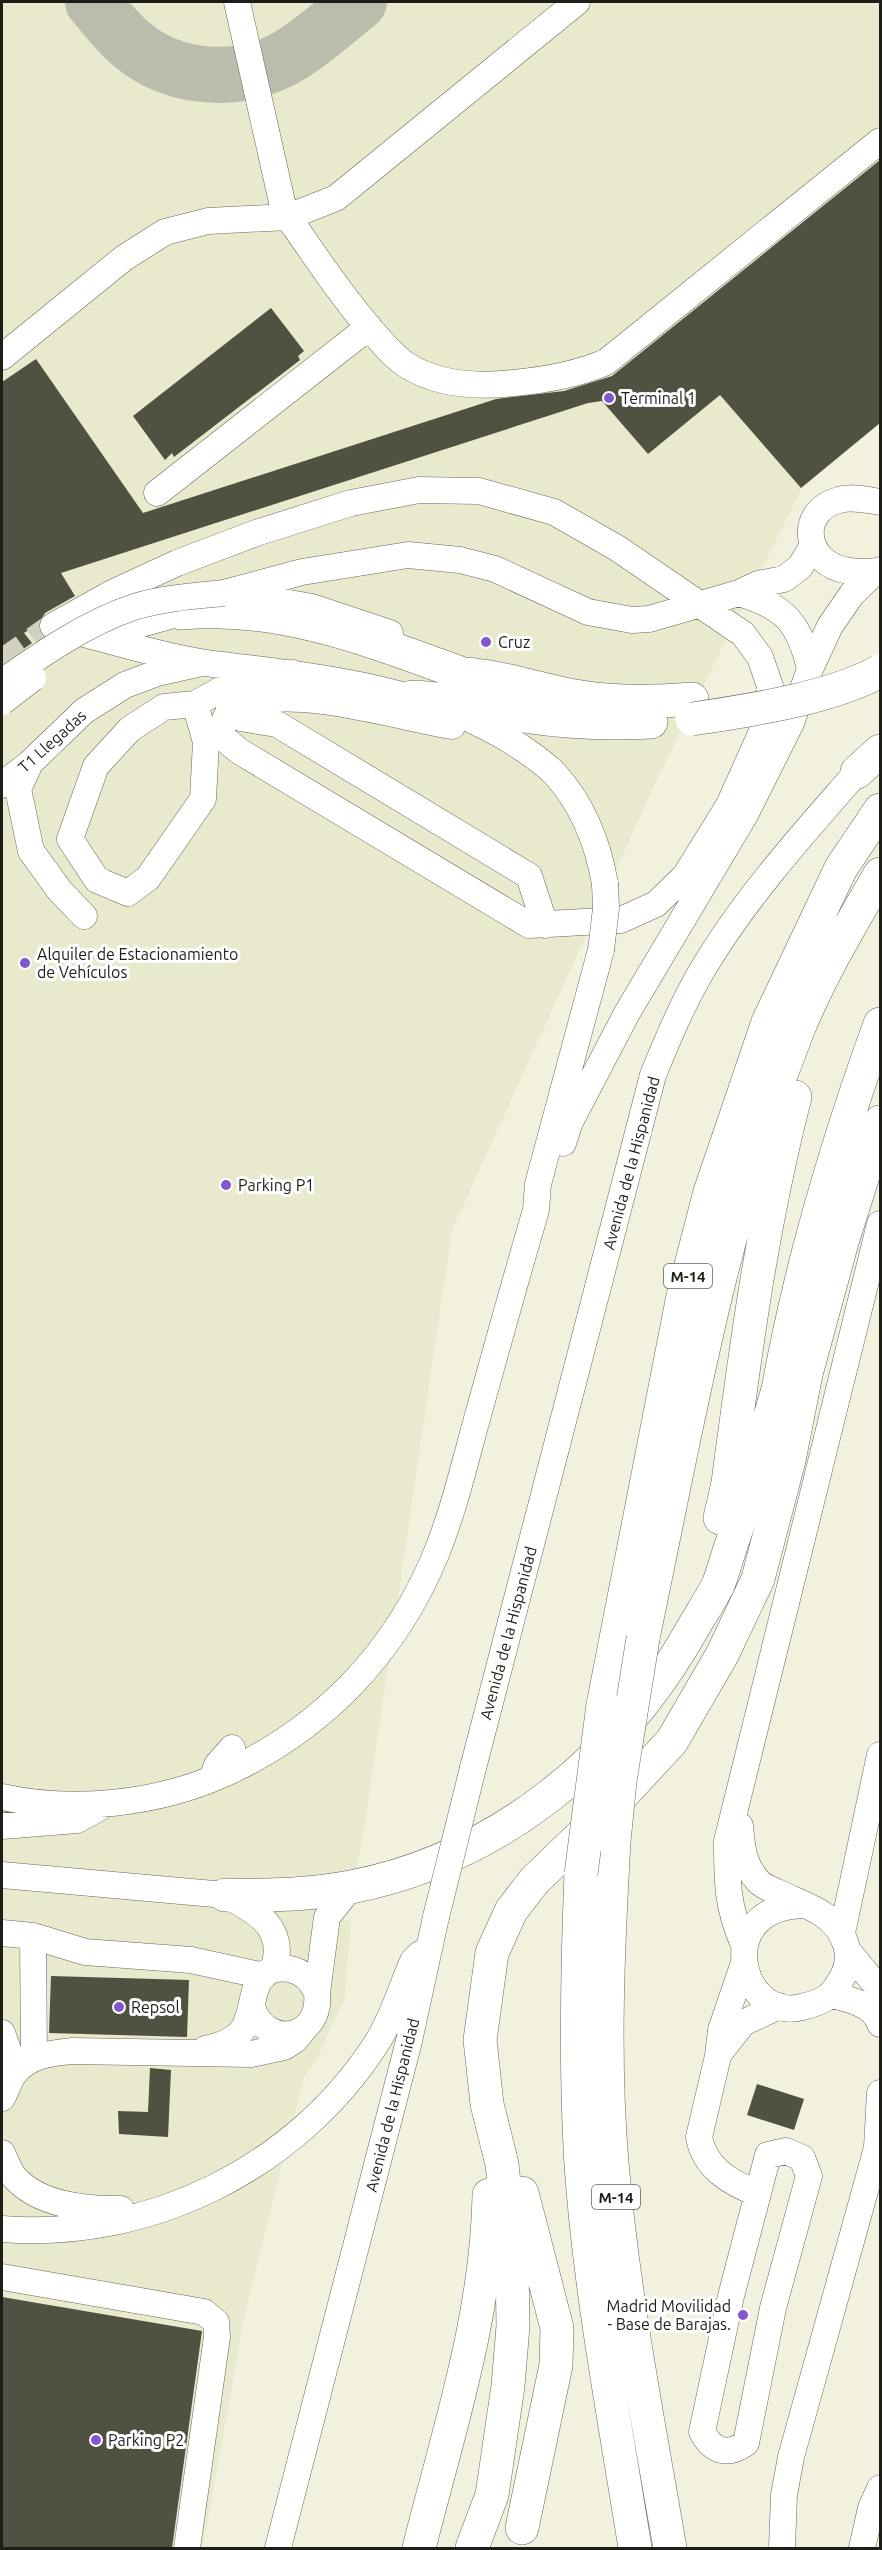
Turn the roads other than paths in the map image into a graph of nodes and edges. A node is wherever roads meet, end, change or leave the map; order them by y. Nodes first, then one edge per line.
1 (237, 2) edge
2 (577, 2) edge
3 (880, 141) edge
4 (288, 218) junction
5 (369, 327) junction
6 (2, 357) edge
7 (157, 493) dead end
8 (876, 498) edge
9 (812, 547) junction
10 (878, 571) edge
11 (224, 593) junction
12 (739, 593) junction
13 (700, 604) junction
14 (181, 613) junction
15 (880, 659) edge
16 (203, 662) junction
17 (260, 668) junction
18 (810, 669) junction
19 (880, 670) edge
20 (157, 673) junction
21 (293, 674) junction
22 (486, 675) junction
23 (2, 682) edge
24 (412, 697) junction
25 (2, 702) edge
26 (195, 704) junction
27 (164, 707) junction
28 (692, 709) junction
29 (240, 718) junction
30 (497, 732) junction
31 (239, 751) junction
32 (869, 762) edge
33 (30, 763) junction
34 (2, 785) edge
35 (880, 810) edge
36 (880, 874) edge
37 (84, 916) dead end
38 (545, 925) junction
39 (831, 962) junction
40 (880, 1024) edge
41 (880, 1122) edge
42 (536, 1210) junction
43 (880, 1224) edge
44 (880, 1298) edge
45 (858, 1312) junction
46 (779, 1386) junction
47 (680, 1652) junction
48 (723, 1655) junction
49 (232, 1748) dead end
50 (880, 1755) edge
51 (212, 1779) junction
52 (2, 1797) edge
53 (736, 1798) junction
54 (27, 1802) junction
55 (110, 1802) junction
56 (2, 1807) edge
57 (2, 1826) edge
58 (860, 1857) junction
59 (2, 1875) edge
60 (48, 1880) junction
61 (2, 1887) edge
62 (351, 1887) junction
63 (225, 1895) junction
64 (810, 1907) junction
65 (7, 1924) edge
66 (33, 1936) junction
67 (430, 1942) junction
68 (845, 1942) junction
69 (744, 1954) junction
70 (268, 1973) junction
71 (880, 1990) edge
72 (317, 1993) junction
73 (832, 1995) junction
74 (486, 2005) junction
75 (779, 2006) junction
76 (252, 2007) junction
77 (880, 2024) edge
78 (304, 2029) junction
79 (2, 2033) edge
80 (187, 2053) junction
81 (718, 2056) junction
82 (11, 2086) edge
83 (880, 2093) edge
84 (487, 2104) junction
85 (879, 2142) edge
86 (2, 2153) edge
87 (758, 2193) junction
88 (170, 2208) junction
89 (2, 2229) edge
90 (2, 2277) edge
91 (880, 2488) edge
92 (880, 2519) edge
93 (522, 2528) dead end
94 (187, 2548) edge
95 (278, 2548) edge
96 (419, 2548) edge
97 (472, 2548) edge
98 (635, 2548) edge
99 (670, 2548) edge
100 (782, 2548) edge
101 (862, 2548) edge
102 (874, 2548) edge

1 - 4 street
2 - 4 street
3 - 5 street
4 - 5 street
4 - 6 street
5 - 7 street
8 - 9 street
9 - 10 street
9 - 12 street
10 - 18 street
11 - 13 street
11 - 14 street
11 - 22 street
11 - 23 street, bridge
12 - 13 street
12 - 18 street
13 - 16 street
13 - 38 street
14 - 22 highway
14 - 25 street, bridge
15 - 28 highway
16 - 17 street
16 - 20 street, T1 Llegadas
17 - 21 street
17 - 26 street
18 - 42 street
19 - 28 highway, bridge
20 - 27 street
20 - 33 street, T1 Llegadas
21 - 24 street
21 - 31 street
22 - 28 highway
24 - 28 highway
24 - 30 street
26 - 27 street
26 - 27 street
29 - 30 street
29 - 31 street
29 - 38 street
30 - 42 street, bridge
31 - 38 street
32 - 67 street, Avenida de la Hispanidad, bridge
33 - 34 street, T1 Llegadas
33 - 37 street
35 - 98 highway, M-14, bridge
36 - 39 highway, M-14
39 - 47 highway
39 - 99 highway, M-14, bridge
40 - 46 highway
41 - 48 highway
42 - 51 street
43 - 45 street
44 - 45 street
45 - 53 street
46 - 47 highway
46 - 48 highway
47 - 62 highway
48 - 74 highway
49 - 51 street
50 - 58 street
51 - 55 street
52 - 54 street
53 - 64 street
53 - 69 street
54 - 55 street
54 - 56 street
55 - 57 street
58 - 64 street
58 - 68 street
59 - 60 street
60 - 61 street
60 - 63 street
62 - 63 highway
62 - 72 street
63 - 70 street
64 - 68 street
64 - 69 street
65 - 66 street
66 - 70 street
66 - 82 street
67 - 88 street
67 - 95 street, Avenida de la Hispanidad
68 - 71 street
68 - 73 street
69 - 75 street
69 - 81 street
70 - 72 street
70 - 76 street
72 - 78 street
73 - 75 street
73 - 77 street
74 - 84 highway
74 - 93 highway
75 - 81 street
76 - 78 street
76 - 80 street
78 - 80 street
79 - 82 street
80 - 82 street
81 - 87 street
83 - 85 street
84 - 96 highway
84 - 97 highway
85 - 100 street
86 - 88 street
87 - 87 street
88 - 89 street
90 - 94 street
91 - 101 street
92 - 102 street

